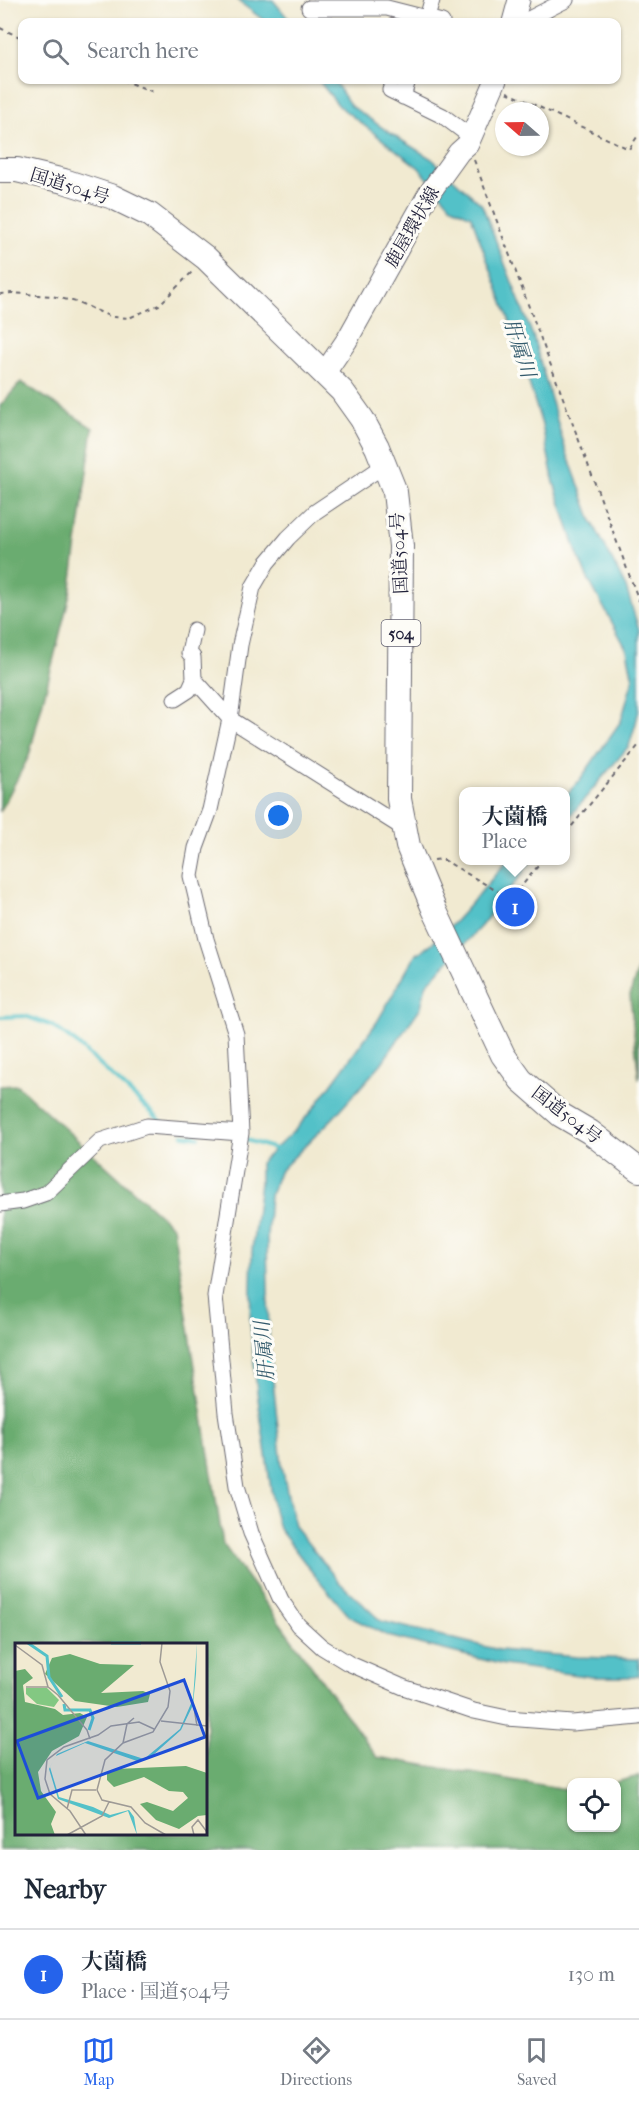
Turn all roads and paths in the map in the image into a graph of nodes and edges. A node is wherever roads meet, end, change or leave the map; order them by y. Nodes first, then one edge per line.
1 (432, 0) edge
2 (519, 0) edge
3 (566, 0) edge
4 (309, 8) dead end
5 (421, 18) edge
6 (431, 18) edge
7 (514, 18) edge
8 (531, 18) edge
9 (0, 28) edge
10 (18, 36) edge
11 (133, 84) edge
12 (405, 84) edge
13 (495, 84) edge
14 (497, 84) edge
15 (156, 93) dead end
16 (639, 134) edge
17 (466, 144) junction
18 (0, 170) edge
19 (197, 267) dead end
20 (0, 294) edge
21 (324, 374) junction
22 (385, 465) junction
23 (639, 602) edge
24 (194, 630) dead end
25 (194, 679) junction
26 (175, 699) dead end
27 (230, 719) junction
28 (639, 745) edge
29 (403, 828) junction
30 (570, 828) edge
31 (414, 863) junction
32 (540, 865) edge
33 (241, 1133) junction
34 (639, 1170) edge
35 (0, 1204) edge
36 (639, 1717) edge

1 - 6 street
2 - 7 main road
3 - 8 street
4 - 5 street
9 - 10 path
11 - 15 path
12 - 17 street
13 - 17 main road, 鹿屋環状線
14 - 16 path
17 - 21 main road, 鹿屋環状線
17 - 23 path
18 - 21 highway, 国道504号 / 504
19 - 20 path
21 - 22 highway, 国道504号 / 504
22 - 27 street
22 - 29 highway, 国道504号 / 504
24 - 25 street
25 - 26 street
25 - 27 street
27 - 29 street
27 - 33 street
28 - 30 path
29 - 31 highway, 国道504号 / 504
31 - 32 path
31 - 34 highway, 国道504号 / 504
33 - 35 street
33 - 36 street

